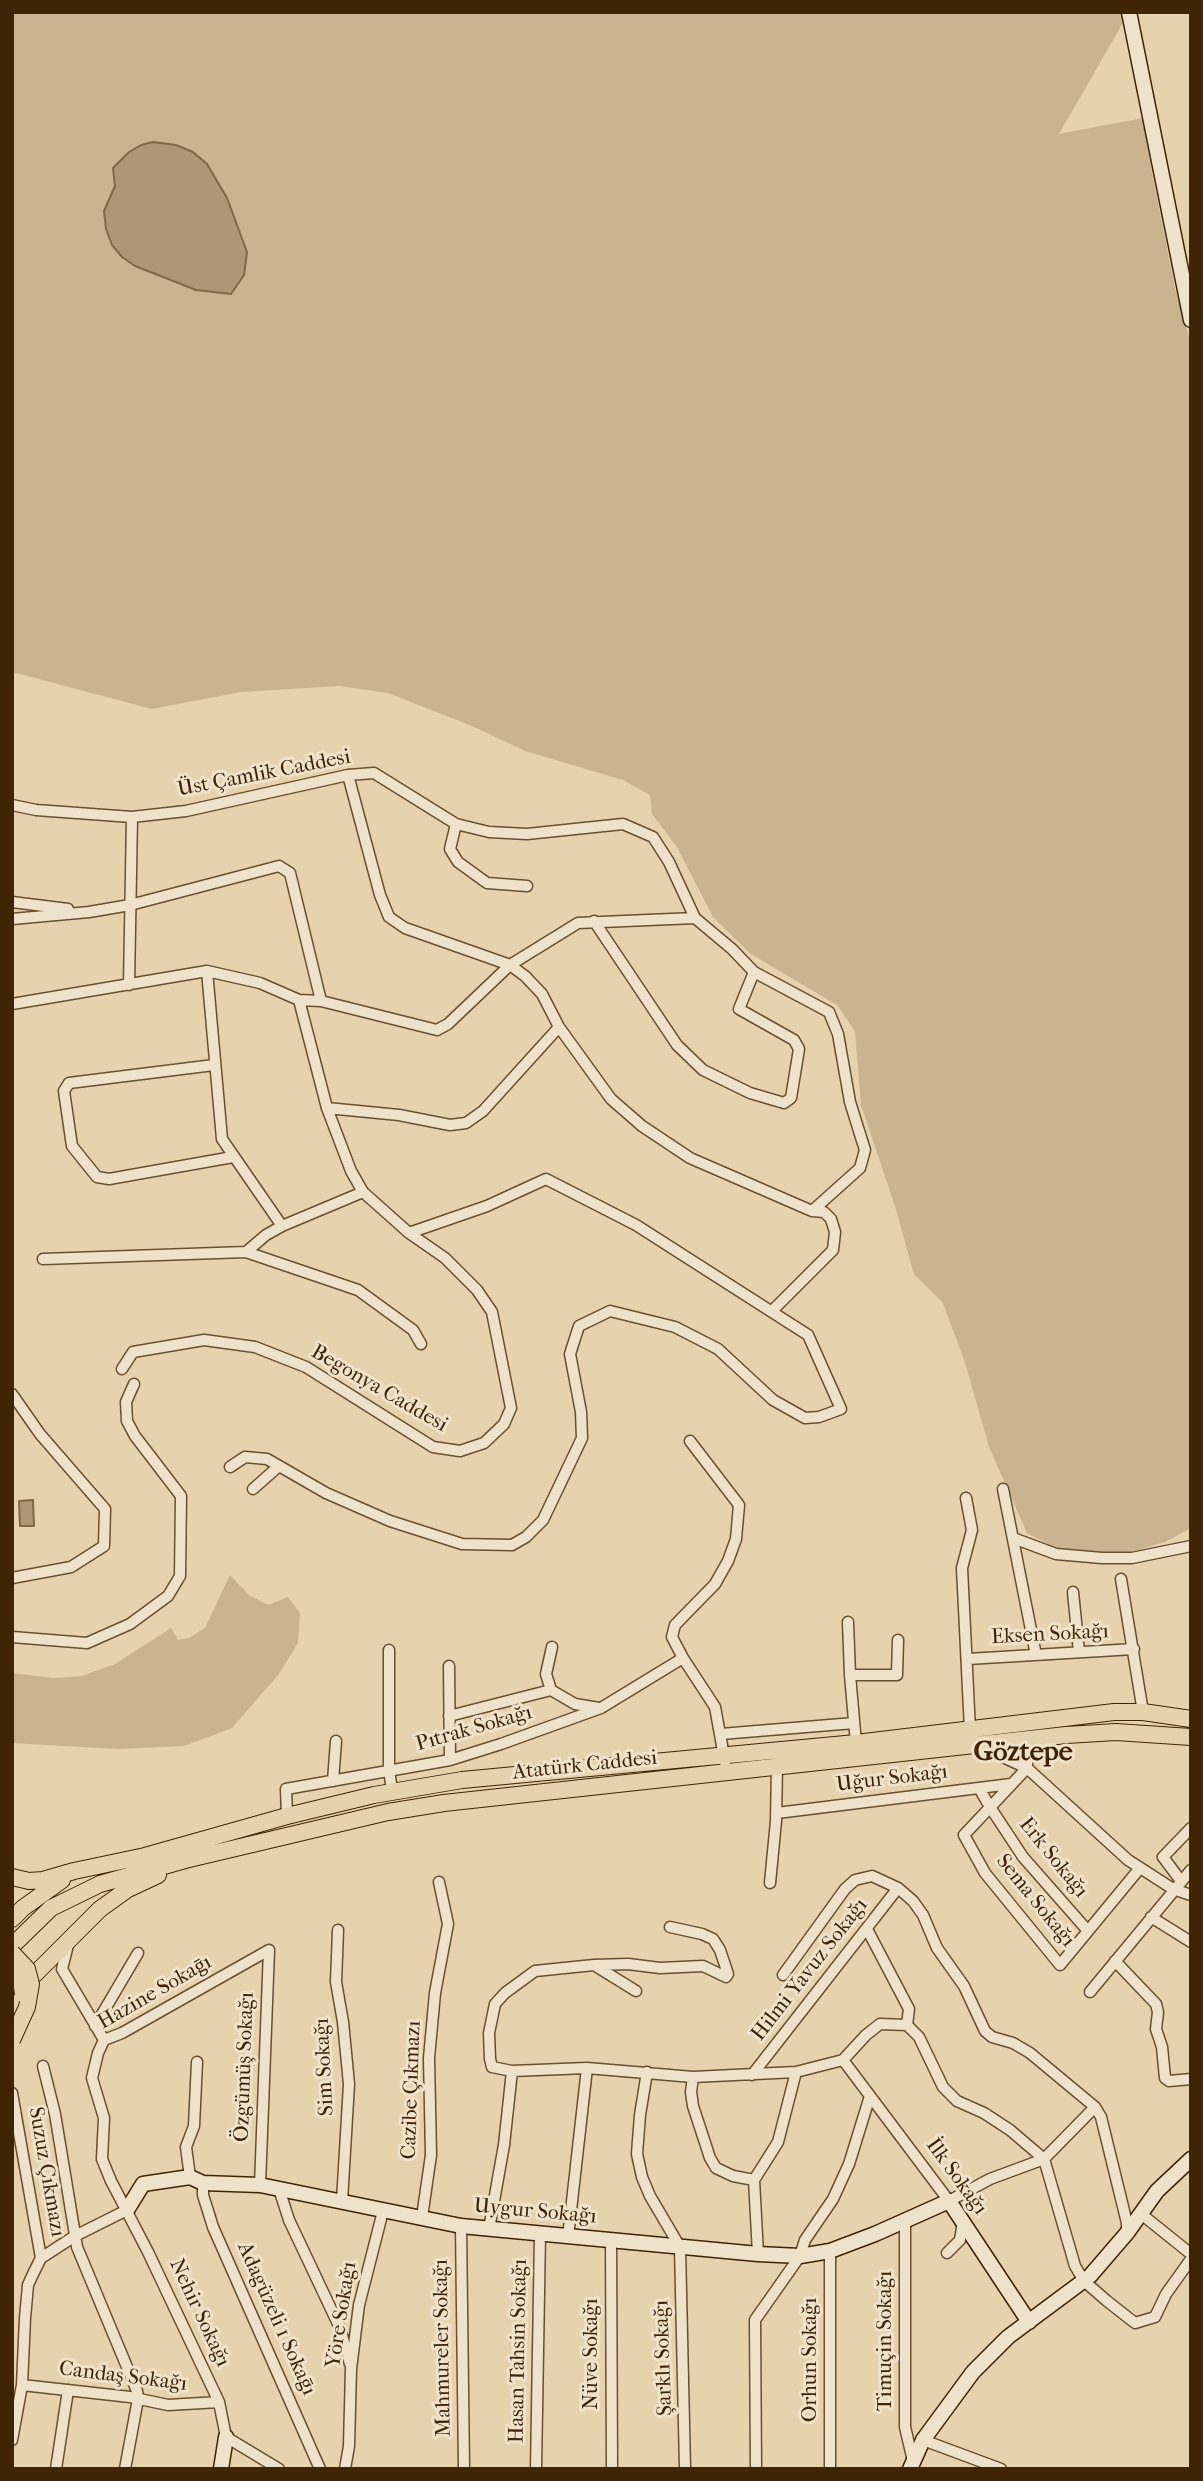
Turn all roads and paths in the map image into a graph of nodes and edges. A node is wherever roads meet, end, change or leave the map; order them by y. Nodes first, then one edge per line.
1 (1129, 12) edge
2 (1191, 320) edge
3 (348, 775) junction
4 (12, 805) edge
5 (132, 817) junction
6 (456, 824) junction
7 (527, 887) dead end
8 (12, 902) edge
9 (130, 905) junction
10 (89, 912) junction
11 (695, 918) junction
12 (12, 919) edge
13 (594, 921) junction
14 (510, 965) junction
15 (207, 971) junction
16 (754, 972) junction
17 (129, 985) junction
18 (299, 1000) junction
19 (321, 1000) junction
20 (12, 1004) edge
21 (559, 1027) junction
22 (214, 1065) junction
23 (327, 1108) junction
24 (233, 1157) junction
25 (363, 1192) junction
26 (812, 1211) junction
27 (282, 1226) junction
28 (409, 1233) junction
29 (246, 1252) junction
30 (44, 1259) dead end
31 (773, 1310) junction
32 (421, 1344) dead end
33 (122, 1369) dead end
34 (134, 1384) dead end
35 (12, 1394) edge
36 (690, 1441) dead end
37 (279, 1466) junction
38 (230, 1467) dead end
39 (253, 1489) dead end
40 (1003, 1489) dead end
41 (965, 1498) dead end
42 (1013, 1538) junction
43 (1191, 1546) edge
44 (12, 1578) edge
45 (1121, 1580) dead end
46 (1073, 1592) dead end
47 (848, 1622) dead end
48 (12, 1637) edge
49 (898, 1640) dead end
50 (552, 1647) dead end
51 (388, 1650) dead end
52 (1133, 1650) junction
53 (1079, 1652) junction
54 (1036, 1655) junction
55 (683, 1658) junction
56 (968, 1659) junction
57 (449, 1666) dead end
58 (850, 1675) junction
59 (551, 1690) junction
60 (601, 1708) junction
61 (1143, 1712) junction
62 (449, 1716) junction
63 (1191, 1719) edge
64 (854, 1723) junction
65 (721, 1734) junction
66 (973, 1737) junction
67 (1191, 1737) edge
68 (1028, 1739) junction
69 (336, 1741) dead end
70 (856, 1743) junction
71 (450, 1760) junction
72 (725, 1763) junction
73 (777, 1766) junction
74 (1027, 1768) junction
75 (389, 1770) junction
76 (333, 1781) junction
77 (1011, 1784) junction
78 (979, 1788) junction
79 (392, 1791) junction
80 (990, 1807) junction
81 (776, 1813) junction
82 (287, 1816) junction
83 (1191, 1828) edge
84 (185, 1860) junction
85 (94, 1867) junction
86 (1140, 1868) junction
87 (1191, 1870) edge
88 (12, 1877) edge
89 (439, 1882) dead end
90 (770, 1883) dead end
91 (1177, 1885) junction
92 (898, 1888) junction
93 (1191, 1895) edge
94 (1151, 1917) junction
95 (12, 1919) edge
96 (670, 1927) dead end
97 (867, 1929) junction
98 (338, 1930) dead end
99 (1088, 1931) junction
100 (70, 1940) junction
101 (1191, 1942) edge
102 (12, 1946) edge
103 (269, 1950) joint
104 (12, 1953) edge
105 (138, 1953) dead end
106 (1115, 1961) junction
107 (594, 1965) junction
108 (12, 1968) edge
109 (64, 1973) junction
110 (783, 1975) dead end
111 (27, 1982) joint
112 (636, 1991) dead end
113 (1090, 1992) dead end
114 (908, 2025) junction
115 (95, 2026) junction
116 (12, 2030) edge
117 (12, 2040) edge
118 (104, 2040) junction
119 (843, 2060) junction
120 (197, 2062) dead end
121 (43, 2066) dead end
122 (587, 2068) junction
123 (512, 2071) junction
124 (648, 2071) junction
125 (796, 2072) junction
126 (752, 2075) junction
127 (693, 2077) junction
128 (1191, 2080) edge
129 (12, 2093) edge
130 (870, 2096) junction
131 (1095, 2107) junction
132 (1044, 2159) junction
133 (1191, 2159) edge
134 (197, 2180) junction
135 (754, 2180) junction
136 (260, 2185) junction
137 (279, 2189) junction
138 (342, 2201) junction
139 (949, 2201) junction
140 (127, 2210) junction
141 (383, 2211) junction
142 (1140, 2213) junction
143 (422, 2217) junction
144 (905, 2221) junction
145 (963, 2222) junction
146 (461, 2226) junction
147 (489, 2229) junction
148 (1127, 2233) junction
149 (540, 2234) junction
150 (75, 2236) junction
151 (568, 2236) junction
152 (611, 2240) junction
153 (680, 2247) junction
154 (830, 2251) junction
155 (947, 2253) dead end
156 (758, 2254) junction
157 (800, 2256) junction
158 (1191, 2257) edge
159 (41, 2258) junction
160 (1084, 2281) junction
161 (1029, 2322) junction
162 (351, 2369) junction
163 (22, 2385) junction
164 (68, 2390) junction
165 (138, 2399) junction
166 (219, 2402) junction
167 (226, 2437) junction
168 (12, 2440) edge
169 (923, 2440) junction
170 (912, 2465) edge
171 (56, 2469) edge
172 (125, 2469) edge
173 (221, 2469) edge
174 (279, 2469) edge
175 (320, 2469) edge
176 (345, 2469) edge
177 (464, 2469) edge
178 (536, 2469) edge
179 (612, 2469) edge
180 (685, 2469) edge
181 (756, 2469) edge
182 (830, 2469) edge
183 (1001, 2469) edge

1 - 2 street
3 - 5 street, Üst Çamlik Caddesi
3 - 6 street, Üst Çamlik Caddesi
3 - 14 street
4 - 5 street, Üst Çamlik Caddesi
5 - 9 street
6 - 7 street
6 - 11 street, Üst Çamlik Caddesi
8 - 10 street
9 - 10 street
9 - 17 street
9 - 19 street
10 - 12 street
11 - 13 street
11 - 16 street, Üst Çamlik Caddesi
13 - 14 street
13 - 16 street
14 - 19 street
14 - 21 street
15 - 17 street
15 - 18 street
15 - 22 street
16 - 26 street, Üst Çamlik Caddesi
17 - 20 street
18 - 19 street
18 - 23 street, Begonya Caddesi
21 - 23 street
21 - 26 street
22 - 24 street
22 - 24 street
23 - 25 street, Begonya Caddesi
24 - 27 street
25 - 27 street
25 - 28 street, Begonya Caddesi
26 - 31 street
27 - 29 street
28 - 31 street
28 - 33 street, Begonya Caddesi
29 - 30 street
29 - 32 street
31 - 37 street
34 - 48 street
35 - 44 street
36 - 55 street
37 - 38 street
37 - 39 street
40 - 42 street
41 - 56 street
42 - 43 street
42 - 54 street
45 - 52 street, Eksen Sokağı
46 - 53 street
47 - 58 street
49 - 58 street
50 - 59 street
51 - 75 street
52 - 53 street, Eksen Sokağı
52 - 61 street, Eksen Sokağı
53 - 54 street, Eksen Sokağı
54 - 56 street, Eksen Sokağı
55 - 60 street, Pıtrak Sokağı
55 - 65 street
56 - 66 street
57 - 62 street
58 - 64 street
59 - 60 street
59 - 62 street, Pıtrak Sokağı
60 - 71 street, Pıtrak Sokağı
61 - 63 main road, Atatürk Caddesi
61 - 66 main road, Atatürk Caddesi
62 - 71 street
64 - 65 street
64 - 70 street
65 - 72 street
66 - 68 main road, Atatürk Caddesi
66 - 70 main road, Atatürk Caddesi
66 - 73 main road, Atatürk Caddesi
66 - 74 street
67 - 68 main road, Atatürk Caddesi
68 - 74 street
69 - 76 street
70 - 72 main road, Atatürk Caddesi
71 - 75 street, Pıtrak Sokağı
72 - 73 main road, Atatürk Caddesi
72 - 79 main road, Atatürk Caddesi
72 - 84 main road, Atatürk Caddesi
73 - 81 street
74 - 77 street, Sema Sokağı
74 - 86 street
75 - 76 street, Pıtrak Sokağı
75 - 79 street
76 - 82 street, Pıtrak Sokağı
77 - 78 street, Uğur Sokağı
77 - 80 street, Sema Sokağı
78 - 80 street, Erk Sokağı
78 - 81 street, Uğur Sokağı
79 - 82 main road, Atatürk Caddesi
80 - 99 street, Erk Sokağı
80 - 99 street, Sema Sokağı
81 - 90 street
82 - 85 main road, Atatürk Caddesi
83 - 91 street
84 - 100 main road
84 - 102 main road, Atatürk Caddesi
85 - 88 main road
85 - 95 main road
86 - 91 street
86 - 99 street, Sema Sokağı
87 - 91 street
89 - 143 street, Cazibe Çıkmazı
91 - 93 street
91 - 94 street
92 - 97 street, Hilmi Yavuz Sokağı
92 - 110 street, Hilmi Yavuz Sokağı
92 - 131 street, Hilmi Yavuz Sokağı
94 - 101 street
94 - 106 street
96 - 107 street
97 - 114 street
97 - 126 street, Hilmi Yavuz Sokağı
98 - 138 street, Sim Sokağı
100 - 109 street
100 - 111 main road
103 - 118 street, Hazine Sokaḡı
103 - 136 street, Özgümüş Sokağı
104 - 117 main road, bridge
105 - 115 street
106 - 113 street
106 - 128 street
107 - 112 street
107 - 123 street
108 - 116 main road, bridge
109 - 111 street
109 - 115 street
114 - 119 street
114 - 132 street
115 - 118 street
118 - 140 street, Hazine Sokaḡı
119 - 125 street
119 - 130 street, İlk Sokağı
120 - 134 street, Adagüzeli 1 Sokaḡı
121 - 150 street
122 - 123 street
122 - 124 street
122 - 151 street
123 - 147 street
124 - 127 street
124 - 153 street
125 - 126 street
125 - 135 street
126 - 127 street
127 - 135 street
129 - 159 street, Suzuz Çıkmazı
130 - 139 street, İlk Sokağı
130 - 157 street
131 - 132 street
131 - 148 street
132 - 139 street
132 - 160 street
133 - 142 street
134 - 136 street, Uygur Sokağı
134 - 140 street, Uygur Sokağı
134 - 175 street, Adagüzeli 1 Sokaḡı
135 - 156 street
136 - 137 street, Uygur Sokağı
137 - 138 street, Uygur Sokağı
137 - 162 street
138 - 141 street, Uygur Sokağı
139 - 144 street, Uygur Sokağı
139 - 145 street, İlk Sokağı
140 - 150 street
140 - 166 street, Nehir Sokağı
141 - 143 street, Uygur Sokağı
141 - 162 street, Yöre Sokağı
142 - 148 street
142 - 158 street
143 - 146 street, Uygur Sokağı
144 - 154 street, Uygur Sokağı
144 - 170 street, Timuçin Sokağı
145 - 155 street
145 - 161 street, İlk Sokağı
146 - 147 street, Uygur Sokağı
146 - 177 street, Mahmureler Sokağı
147 - 149 street, Uygur Sokağı
148 - 160 street
149 - 151 street, Uygur Sokağı
149 - 178 street, Hasan Tahsin Sokağı
150 - 159 street
150 - 165 street
151 - 152 street, Uygur Sokağı
152 - 153 street, Uygur Sokağı
152 - 179 street, Nüve Sokağı
153 - 156 street, Uygur Sokağı
153 - 180 street, Şarklı Sokağı
154 - 157 street, Uygur Sokağı
154 - 182 street, Orhun Sokağı
156 - 157 street, Uygur Sokağı
157 - 181 street
158 - 160 street
159 - 163 street
160 - 161 street
161 - 169 street
162 - 176 street, Yöre Sokağı
163 - 164 street, Candaş Sokağı
163 - 168 street
164 - 165 street, Candaş Sokağı
164 - 171 street
165 - 166 street, Candaş Sokağı
165 - 172 street
166 - 167 street, Nehir Sokağı
167 - 173 street
167 - 174 street
169 - 170 street
169 - 183 street

